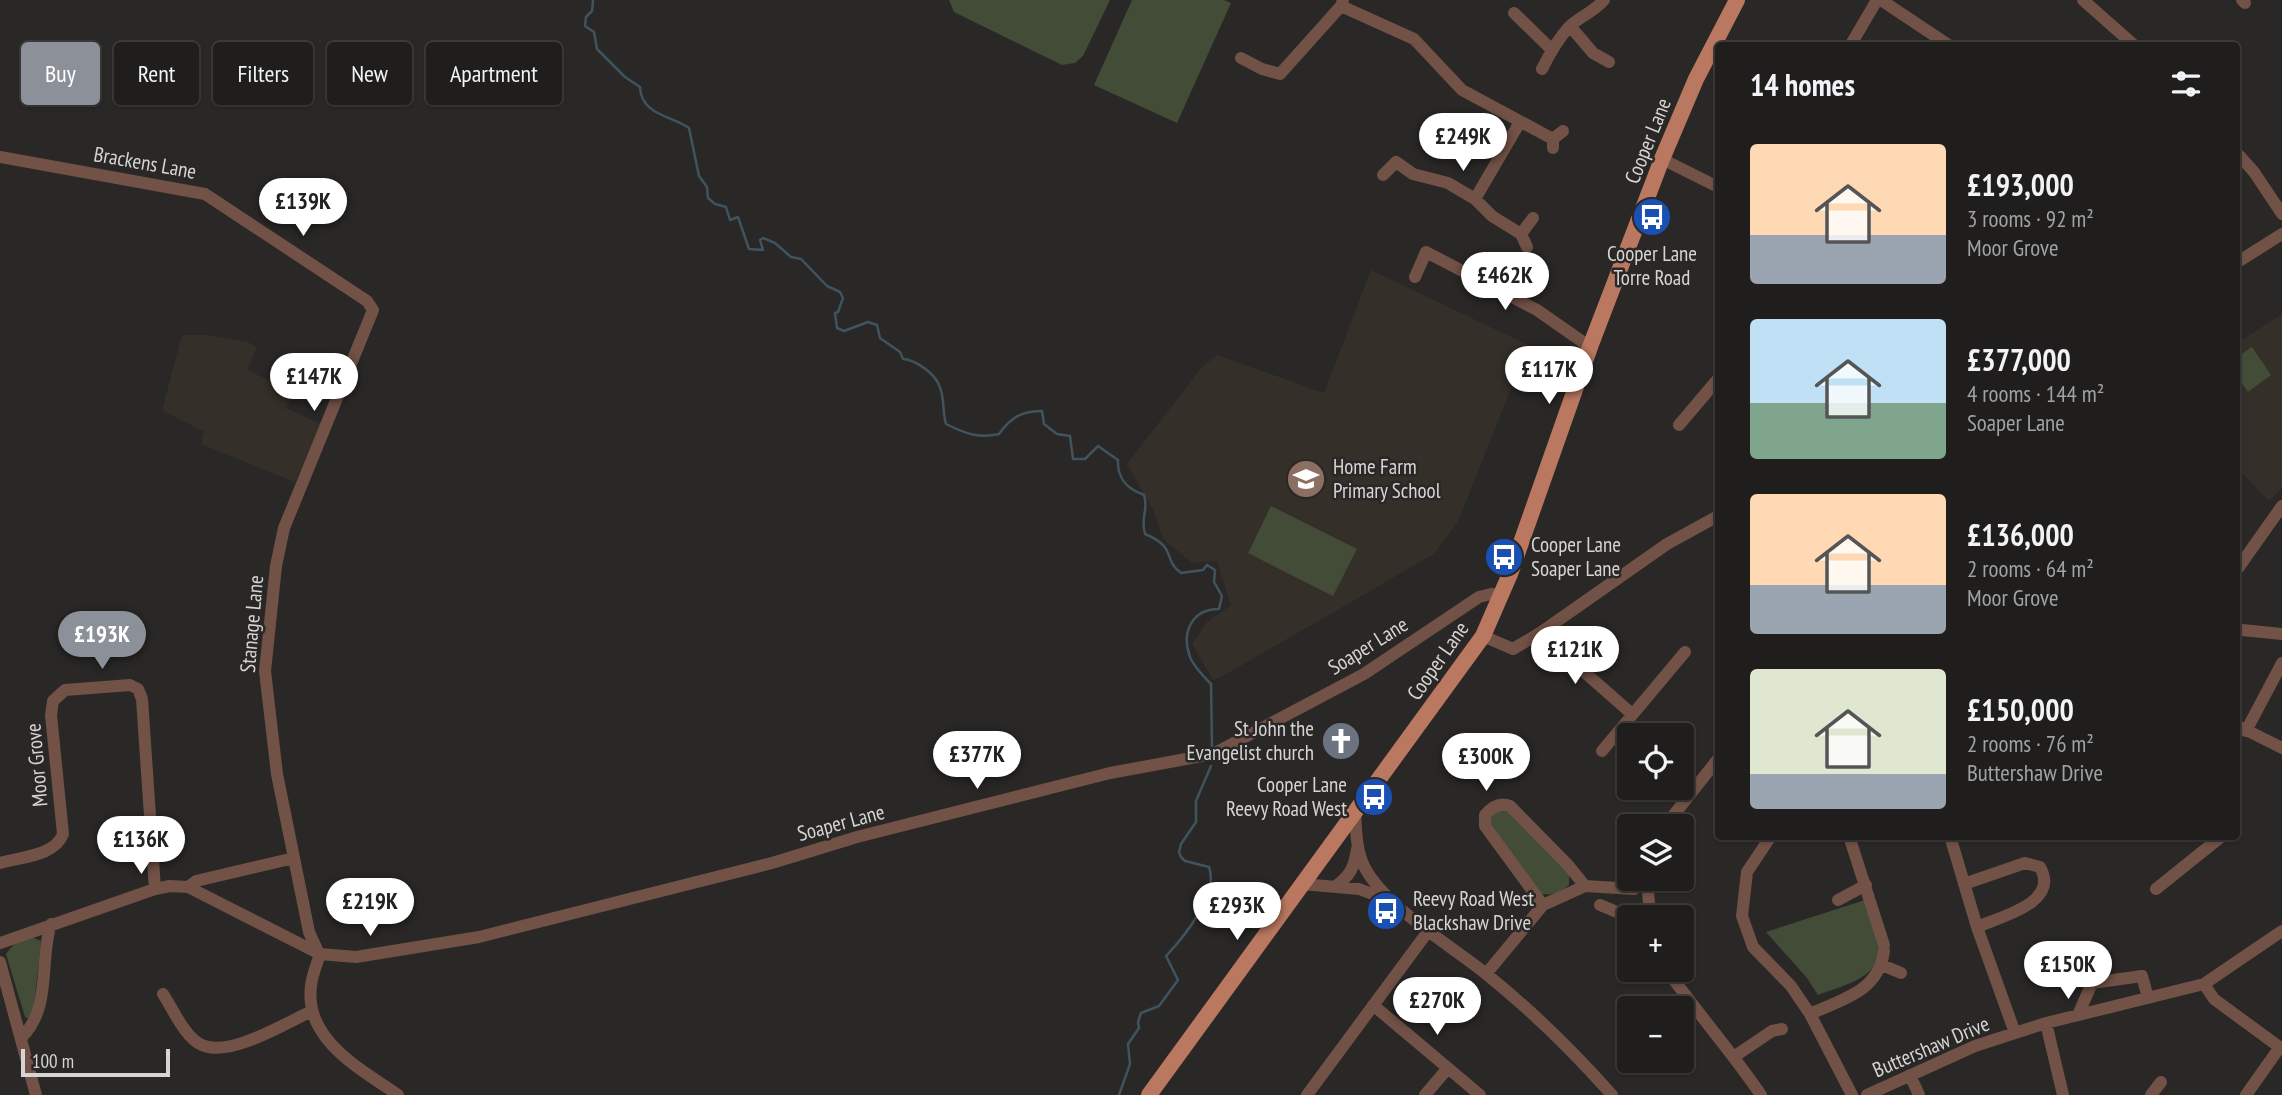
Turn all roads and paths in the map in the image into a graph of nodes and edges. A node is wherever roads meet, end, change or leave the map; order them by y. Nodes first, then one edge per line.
1 (1604, 0) edge
2 (1737, 0) edge
3 (1879, 0) edge
4 (2083, 0) edge
5 (1342, 3) edge
6 (1514, 13) dead end
7 (1570, 26) junction
8 (1715, 42) edge
9 (1715, 42) edge
10 (1853, 42) edge
11 (1944, 42) edge
12 (2130, 42) edge
13 (1552, 50) junction
14 (1241, 58) dead end
15 (1609, 62) dead end
16 (1542, 69) dead end
17 (1520, 122) junction
18 (1556, 139) dead end
19 (2240, 157) edge
20 (0, 158) edge
21 (1662, 159) junction
22 (1383, 175) dead end
23 (1715, 186) edge
24 (1475, 199) junction
25 (2282, 214) edge
26 (1533, 218) dead end
27 (1521, 233) junction
28 (2282, 234) edge
29 (1527, 247) dead end
30 (2240, 260) edge
31 (1415, 277) dead end
32 (373, 310) joint
33 (1590, 347) junction
34 (1715, 383) edge
35 (1679, 425) dead end
36 (2282, 506) edge
37 (1715, 518) edge
38 (2240, 565) edge
39 (1501, 596) junction
40 (2242, 630) dead end
41 (1541, 633) junction
42 (2282, 634) edge
43 (1483, 636) junction
44 (1685, 652) dead end
45 (2282, 663) edge
46 (1632, 715) junction
47 (2241, 728) edge
48 (2282, 748) edge
49 (1602, 751) dead end
50 (1715, 762) edge
51 (1355, 811) junction
52 (1674, 814) edge
53 (1768, 840) edge
54 (1850, 840) edge
55 (1951, 840) edge
56 (2217, 840) edge
57 (1357, 844) junction
58 (294, 858) junction
59 (0, 863) edge
60 (1302, 884) junction
61 (1964, 884) junction
62 (1866, 885) junction
63 (1336, 886) junction
64 (1585, 886) junction
65 (188, 887) junction
66 (155, 889) junction
67 (2156, 889) dead end
68 (1838, 900) dead end
69 (1395, 902) junction
70 (1543, 905) junction
71 (1600, 905) dead end
72 (1626, 905) edge
73 (1617, 912) edge
74 (51, 924) junction
75 (1978, 927) junction
76 (1429, 930) junction
77 (2282, 931) edge
78 (0, 943) edge
79 (320, 954) junction
80 (0, 962) edge
81 (1882, 965) junction
82 (1902, 973) dead end
83 (1486, 974) junction
84 (1675, 982) edge
85 (2204, 984) junction
86 (163, 994) dead end
87 (2148, 999) junction
88 (1373, 1005) junction
89 (313, 1011) junction
90 (1810, 1014) junction
91 (2078, 1016) junction
92 (2046, 1023) junction
93 (1782, 1029) dead end
94 (2015, 1033) junction
95 (22, 1037) junction
96 (2281, 1048) edge
97 (1734, 1056) junction
98 (1448, 1068) junction
99 (1910, 1075) junction
100 (2161, 1082) dead end
101 (36, 1095) edge
102 (398, 1095) edge
103 (1149, 1095) edge
104 (1307, 1095) edge
105 (1425, 1095) edge
106 (1479, 1095) edge
107 (1612, 1095) edge
108 (1761, 1095) edge
109 (1852, 1095) edge
110 (1867, 1095) edge
111 (1919, 1095) edge
112 (2063, 1095) edge
113 (2151, 1095) edge
114 (2246, 1095) edge

1 - 7 street
2 - 8 main road, Cooper Lane
3 - 10 street
3 - 11 street
4 - 12 street
5 - 14 street
5 - 17 street
6 - 13 street
7 - 13 street
7 - 15 street
9 - 21 main road, Cooper Lane
13 - 16 street
17 - 18 street
17 - 24 street
19 - 25 street
20 - 32 street, Brackens Lane
21 - 23 street
21 - 33 main road, Cooper Lane
22 - 24 street
24 - 27 street
26 - 27 street
27 - 29 street
28 - 30 street
31 - 33 street
32 - 58 street, Stanage Lane
33 - 39 main road, Cooper Lane
34 - 35 street
36 - 38 street
37 - 41 street
39 - 43 main road, Cooper Lane
39 - 79 street, Soaper Lane
40 - 42 street
41 - 43 street
41 - 46 street
43 - 51 main road, Cooper Lane
44 - 46 street
45 - 47 street
46 - 49 street
47 - 48 street
50 - 52 street
51 - 57 street
51 - 60 main road, Cooper Lane
53 - 90 street
54 - 62 street
55 - 61 street
56 - 67 street
57 - 63 street
57 - 69 street
58 - 65 street
58 - 79 street, Stanage Lane
59 - 66 street, Moor Grove
60 - 63 street
60 - 103 main road, Cooper Lane
61 - 75 street
61 - 75 street
62 - 68 street
62 - 81 street
63 - 69 street
64 - 70 street
64 - 70 street
64 - 72 street
65 - 66 street
65 - 79 street
66 - 74 street
69 - 76 street
70 - 83 street
71 - 73 street
74 - 78 street
74 - 95 street
75 - 94 street
76 - 83 street
76 - 88 street
77 - 85 street, Buttershaw Drive
79 - 89 street
80 - 95 street
81 - 82 street
81 - 90 street
83 - 107 street
84 - 97 street
85 - 87 street, Buttershaw Drive
85 - 96 street
86 - 89 street
87 - 91 street, Buttershaw Drive
87 - 91 street
88 - 98 street
88 - 104 street
89 - 102 street
90 - 109 street
91 - 92 street, Buttershaw Drive
92 - 94 street, Buttershaw Drive
92 - 112 street
93 - 97 street
94 - 99 street, Buttershaw Drive
95 - 101 street
96 - 114 street
97 - 108 street
98 - 105 street
98 - 106 street
99 - 110 street, Buttershaw Drive
99 - 111 street
100 - 113 street

